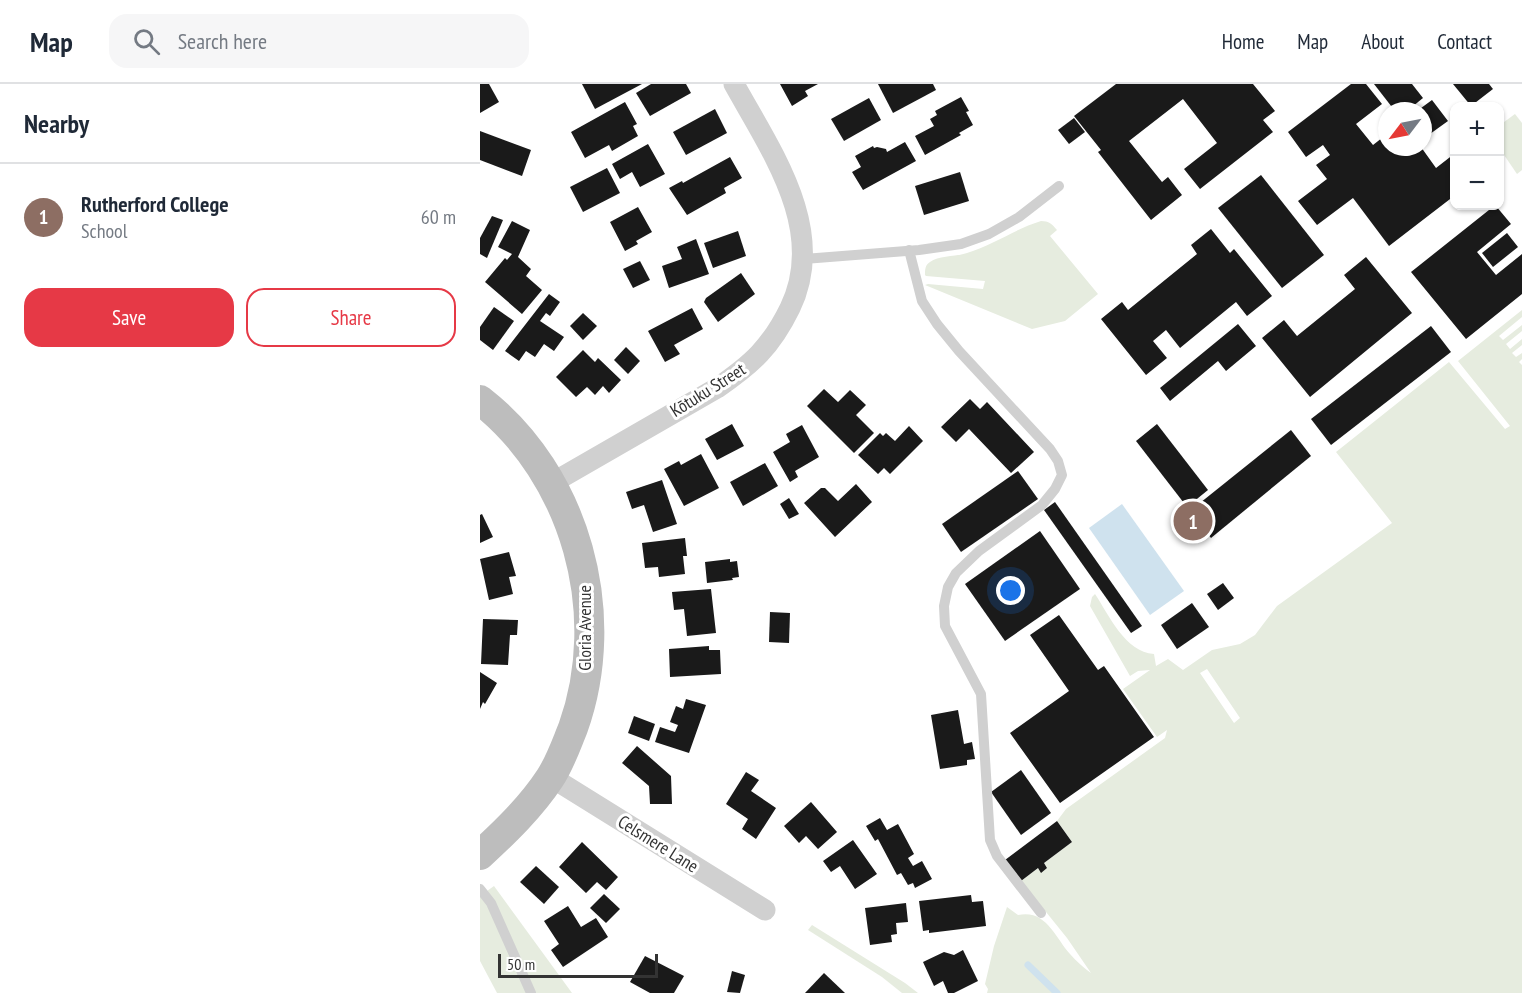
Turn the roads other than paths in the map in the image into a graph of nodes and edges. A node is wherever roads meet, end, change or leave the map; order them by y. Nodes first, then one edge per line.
1 (734, 84) edge
2 (1059, 186) dead end
3 (909, 250) junction
4 (804, 259) junction
5 (480, 400) edge
6 (552, 483) junction
7 (551, 777) junction
8 (480, 855) edge
9 (480, 890) edge
10 (765, 910) dead end
11 (1041, 913) dead end
12 (531, 993) edge

1 - 4 street, Kōtuku Street
2 - 3 lane
3 - 4 lane
3 - 11 lane
4 - 6 street, Kōtuku Street
5 - 6 street, Gloria Avenue
6 - 7 street, Gloria Avenue
7 - 8 street, Gloria Avenue
7 - 10 street, Celsmere Lane
9 - 12 lane

